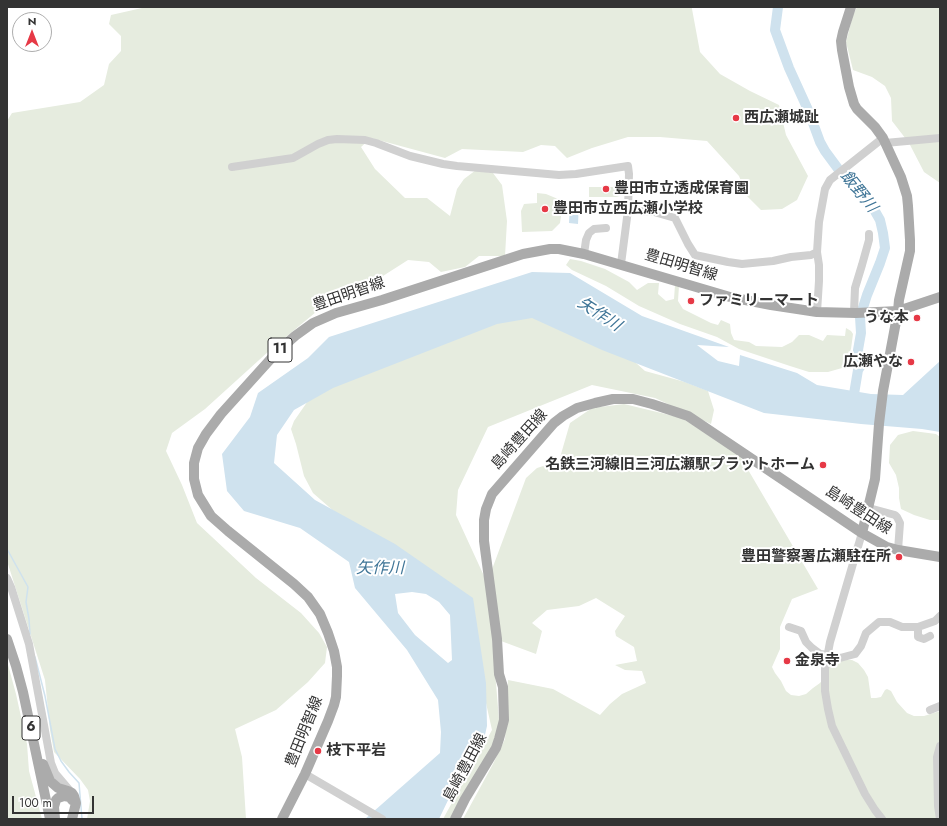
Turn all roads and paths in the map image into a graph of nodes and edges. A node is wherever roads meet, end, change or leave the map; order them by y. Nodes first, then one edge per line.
1 (851, 7) edge
2 (940, 138) edge
3 (884, 140) junction
4 (232, 167) dead end
5 (628, 210) junction
6 (606, 228) dead end
7 (869, 234) dead end
8 (817, 252) junction
9 (584, 254) junction
10 (621, 264) junction
11 (940, 297) edge
12 (898, 311) junction
13 (817, 312) junction
14 (855, 313) junction
15 (869, 508) junction
16 (862, 533) junction
17 (898, 550) junction
18 (940, 557) edge
19 (7, 578) edge
20 (940, 616) edge
21 (789, 627) dead end
22 (918, 627) junction
23 (930, 636) dead end
24 (7, 639) edge
25 (828, 654) junction
26 (16, 666) junction
27 (940, 706) edge
28 (930, 710) dead end
29 (940, 746) edge
30 (305, 774) junction
31 (72, 794) junction
32 (73, 815) edge
33 (51, 817) edge
34 (282, 819) edge
35 (382, 819) edge
36 (455, 819) edge
37 (882, 819) edge
38 (940, 819) edge

1 - 3 main road
2 - 3 street
3 - 8 street
3 - 12 main road
4 - 5 street
5 - 8 street
5 - 10 street
6 - 9 street
7 - 14 street
8 - 13 street
9 - 10 main road, 豊田明智線 / 11
9 - 30 main road, 豊田明智線 / 11
10 - 13 main road, 豊田明智線 / 11
11 - 12 main road, 豊田明智線 / 11
12 - 14 main road, 豊田明智線 / 11
12 - 15 main road
13 - 14 main road, 豊田明智線 / 11
15 - 16 main road
15 - 17 street
16 - 17 main road, 島崎豊田線
16 - 25 street
16 - 36 main road, 島崎豊田線
17 - 18 main road, 島崎豊田線
19 - 31 street
20 - 22 street
21 - 25 street
22 - 23 street
22 - 25 street
24 - 26 main road, 6
25 - 37 street
26 - 31 main road
26 - 33 main road, 6
27 - 28 street
29 - 38 street
30 - 34 main road, 豊田明智線 / 11
30 - 35 street
31 - 32 main road
32 - 33 main road

